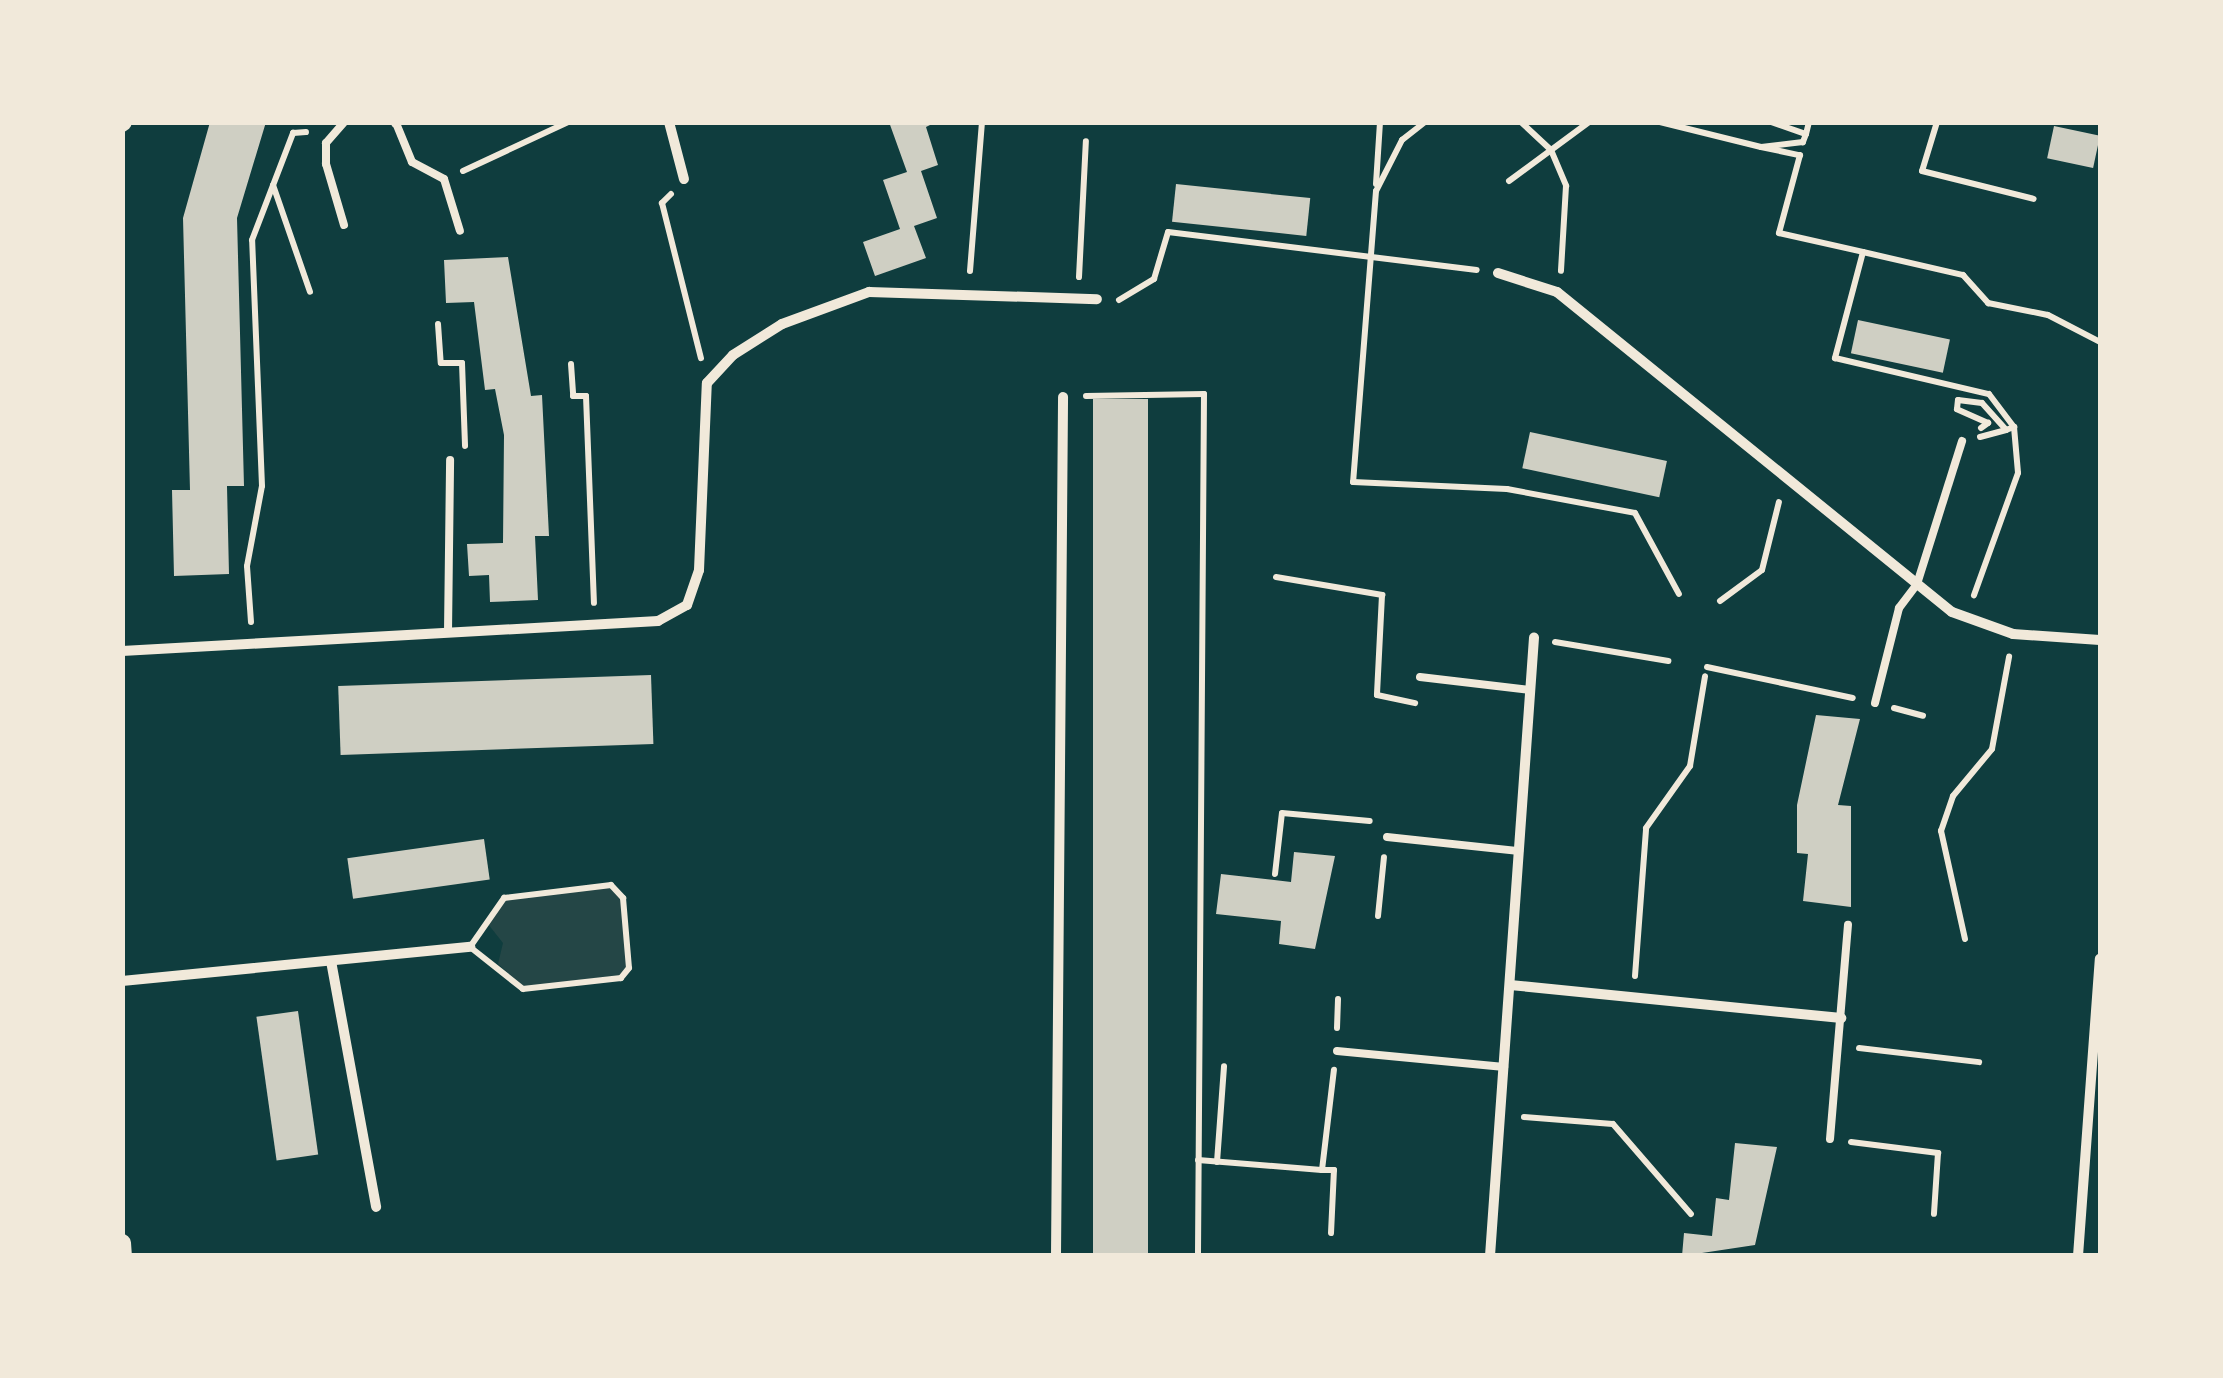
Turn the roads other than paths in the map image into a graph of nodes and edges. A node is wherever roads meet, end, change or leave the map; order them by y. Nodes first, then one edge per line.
1 (344, 122) edge
2 (669, 122) edge
3 (396, 123) edge
4 (684, 179) road end
5 (344, 226) dead end
6 (460, 231) dead end
7 (1498, 273) road end
8 (1097, 299) road end
9 (1062, 397) road end
10 (1962, 441) road end
11 (450, 460) road end
12 (1917, 584) junction
13 (448, 632) junction
14 (1534, 638) road end
15 (2100, 640) edge
16 (122, 651) edge
17 (1420, 677) dead end
18 (1530, 690) junction
19 (1876, 703) road end
20 (1386, 837) road end
21 (1519, 850) junction
22 (1848, 925) dead end
23 (470, 947) road end
24 (2100, 959) edge
25 (331, 961) junction
26 (122, 981) edge
27 (1510, 985) junction
28 (1840, 1018) junction
29 (1337, 1051) road end
30 (1504, 1067) junction
31 (1830, 1140) road end
32 (376, 1206) dead end
33 (122, 1243) edge
34 (123, 1256) edge
35 (1056, 1256) edge
36 (1490, 1256) edge
37 (2078, 1256) edge

1 - 5 lane
2 - 4 street
3 - 6 lane
7 - 12 street
8 - 13 street
9 - 35 street
10 - 12 lane
11 - 13 lane
12 - 15 street
12 - 19 lane
13 - 16 street
14 - 18 street
17 - 18 lane
18 - 21 street
20 - 21 lane
21 - 27 street
22 - 28 lane
23 - 25 street
24 - 37 street
25 - 26 street
25 - 32 street
27 - 28 street
27 - 30 street
28 - 31 lane
29 - 30 lane
30 - 36 street
33 - 34 street

